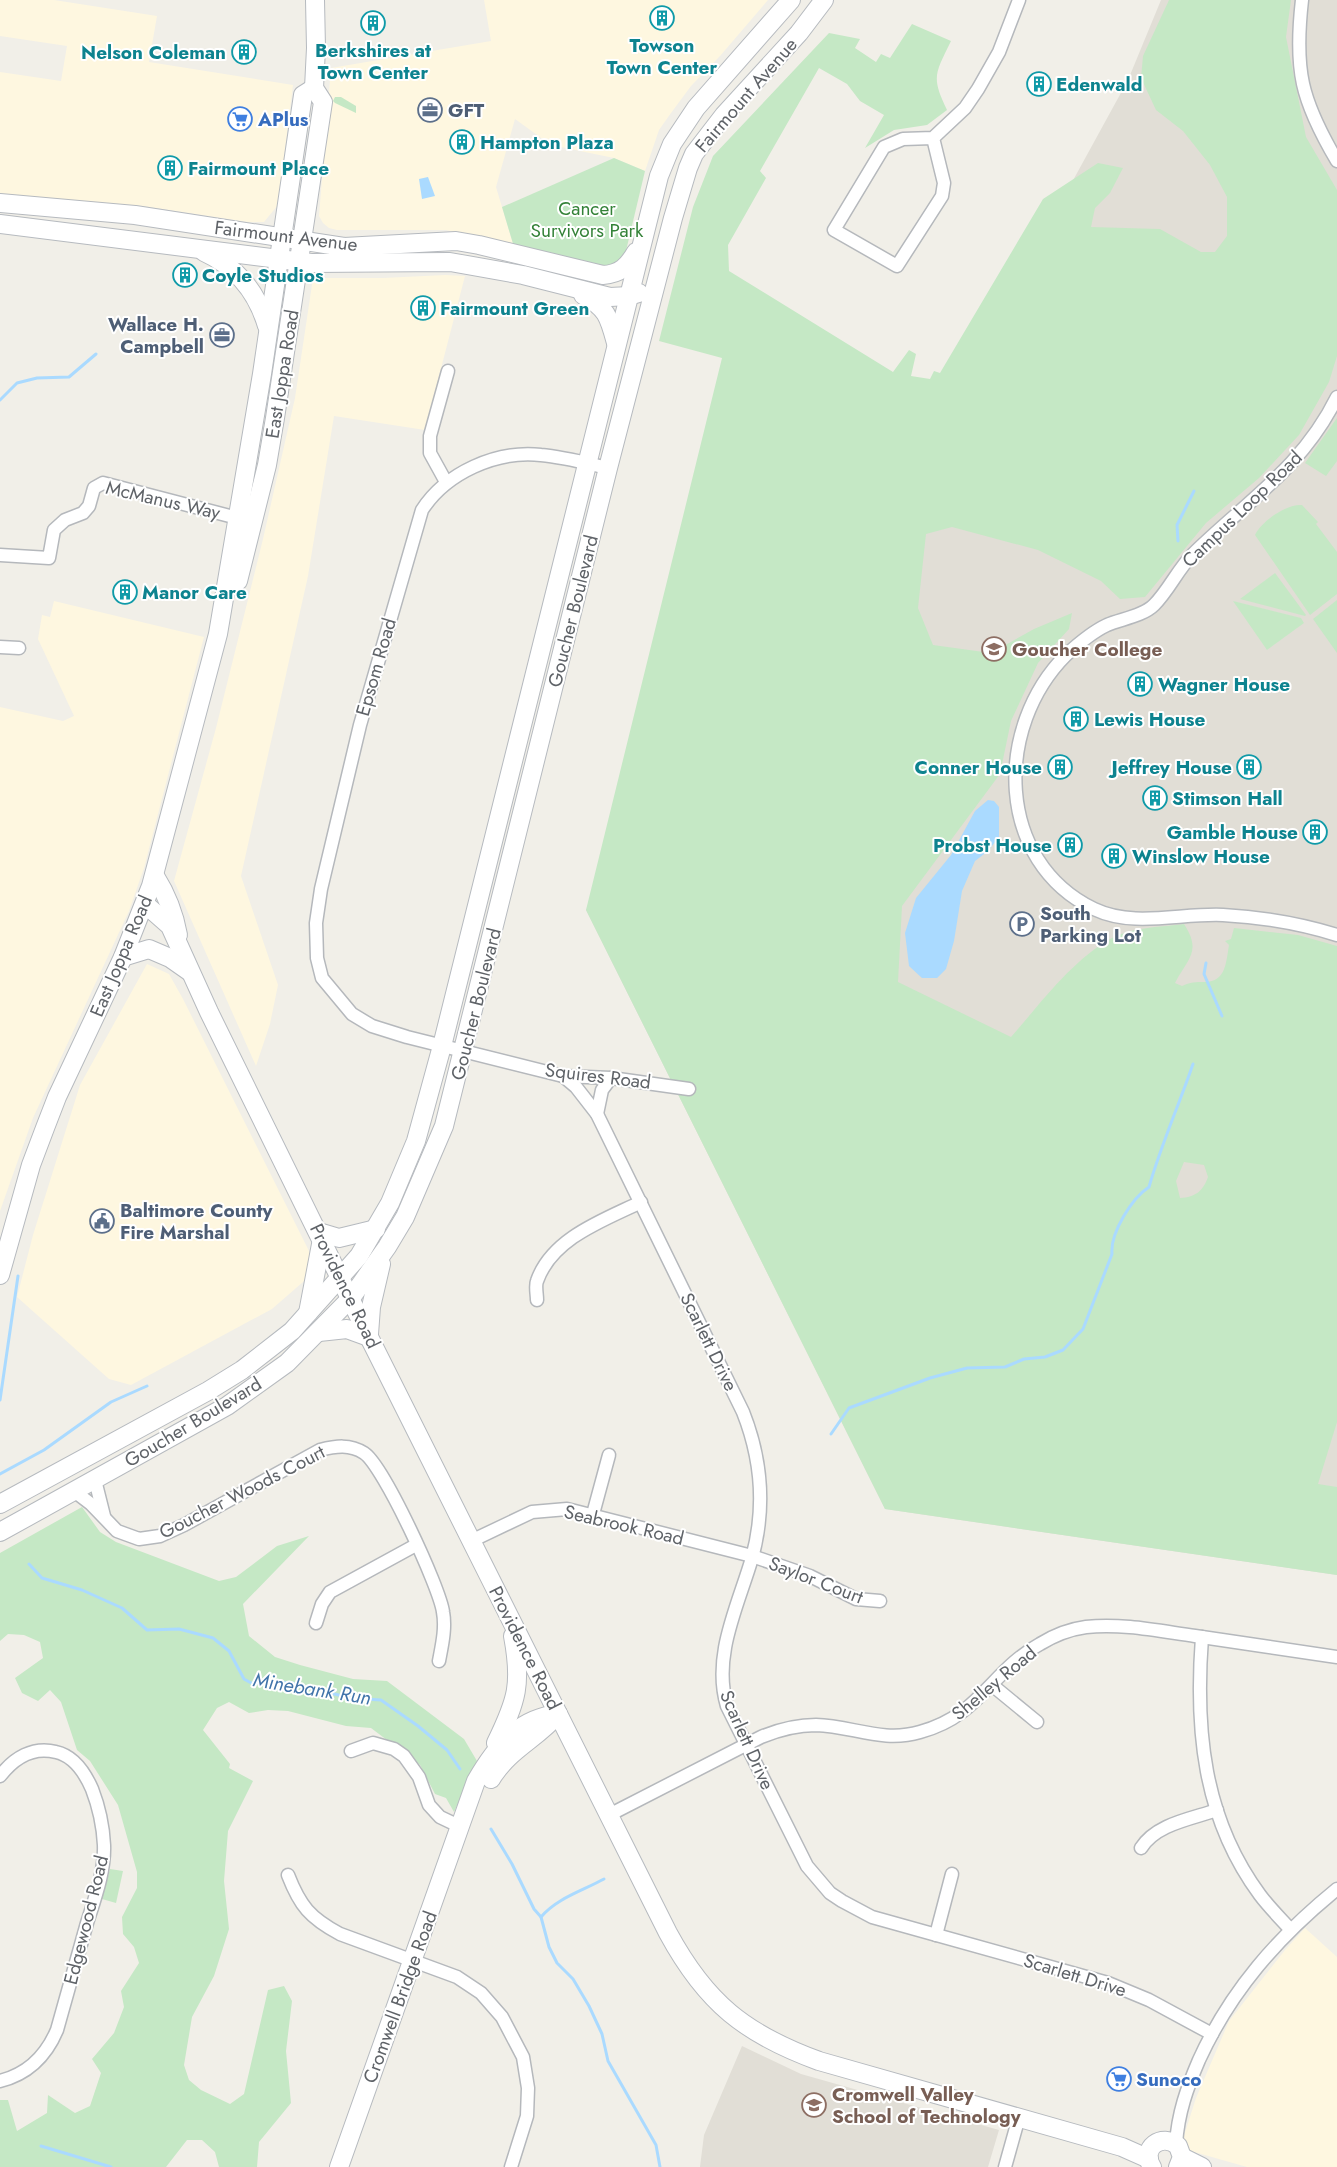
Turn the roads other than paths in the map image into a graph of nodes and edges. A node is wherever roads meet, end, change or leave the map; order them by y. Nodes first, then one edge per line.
1 (315, 0) edge
2 (791, 0) edge
3 (824, 0) edge
4 (1019, 0) edge
5 (1302, 0) edge
6 (314, 88) junction
7 (933, 138) junction
8 (1337, 161) edge
9 (0, 203) edge
10 (66, 209) junction
11 (0, 214) edge
12 (0, 224) edge
13 (283, 238) junction
14 (642, 240) junction
15 (302, 241) junction
16 (172, 244) junction
17 (280, 258) junction
18 (299, 261) junction
19 (657, 278) junction
20 (569, 286) junction
21 (629, 296) junction
22 (268, 333) junction
23 (616, 346) junction
24 (448, 371) dead end
25 (1337, 397) edge
26 (587, 463) junction
27 (608, 468) junction
28 (446, 482) junction
29 (245, 520) junction
30 (0, 555) edge
31 (0, 647) edge
32 (19, 648) dead end
33 (155, 876) junction
34 (145, 904) junction
35 (1337, 935) edge
36 (179, 946) junction
37 (123, 957) junction
38 (191, 973) junction
39 (322, 978) joint
40 (442, 1046) junction
41 (464, 1052) junction
42 (563, 1076) junction
43 (611, 1078) junction
44 (689, 1089) dead end
45 (597, 1114) junction
46 (640, 1202) junction
47 (376, 1229) junction
48 (321, 1236) junction
49 (387, 1247) junction
50 (0, 1275) edge
51 (341, 1278) junction
52 (351, 1298) junction
53 (537, 1300) dead end
54 (308, 1314) junction
55 (319, 1332) junction
56 (369, 1338) junction
57 (609, 1455) dead end
58 (95, 1480) junction
59 (74, 1491) junction
60 (0, 1504) edge
61 (593, 1514) junction
62 (106, 1520) junction
63 (0, 1532) edge
64 (471, 1542) junction
65 (416, 1545) junction
66 (752, 1556) junction
67 (880, 1601) dead end
68 (510, 1618) junction
69 (316, 1623) dead end
70 (1202, 1637) junction
71 (1337, 1657) edge
72 (440, 1661) dead end
73 (992, 1685) junction
74 (558, 1714) junction
75 (1037, 1722) dead end
76 (746, 1744) junction
77 (351, 1751) dead end
78 (487, 1762) junction
79 (0, 1776) edge
80 (1217, 1810) junction
81 (609, 1815) junction
82 (461, 1827) junction
83 (1141, 1848) dead end
84 (952, 1874) dead end
85 (288, 1875) dead end
86 (1337, 1889) edge
87 (1290, 1929) junction
88 (936, 1935) junction
89 (413, 1960) junction
90 (1212, 2034) junction
91 (0, 2081) edge
92 (1019, 2118) junction
93 (1165, 2155) edge
94 (339, 2167) edge
95 (510, 2167) edge
96 (1005, 2167) edge
97 (1202, 2167) edge

1 - 6 main road, East Joppa Road
2 - 14 main road, Fairmount Avenue
3 - 19 main road, Fairmount Avenue
4 - 7 street
5 - 8 street
6 - 13 main road, East Joppa Road
6 - 15 main road, East Joppa Road
7 - 7 street
9 - 10 main road, Fairmount Avenue
10 - 11 main road
10 - 13 main road, Fairmount Avenue
12 - 16 main road, Fairmount Avenue
13 - 15 main road, Fairmount Avenue
13 - 17 main road, East Joppa Road
14 - 15 main road, Fairmount Avenue
14 - 21 main road, Fairmount Avenue
15 - 18 main road, East Joppa Road
16 - 17 main road, Fairmount Avenue
16 - 22 main road
17 - 18 main road, Fairmount Avenue
17 - 22 main road, East Joppa Road
18 - 20 main road, Fairmount Avenue
18 - 29 main road, East Joppa Road
19 - 21 main road, Fairmount Avenue
19 - 27 main road, Goucher Boulevard
20 - 21 main road, Fairmount Avenue
20 - 23 main road
21 - 23 main road, Goucher Boulevard
22 - 29 main road, East Joppa Road
23 - 26 main road, Goucher Boulevard
24 - 28 street
25 - 35 street, Campus Loop Road
26 - 27 street, Epsom Road
26 - 28 street, Epsom Road
26 - 40 main road, Goucher Boulevard
27 - 41 main road, Goucher Boulevard
28 - 39 street, Epsom Road
29 - 30 street, McManus Way
29 - 33 main road, East Joppa Road
31 - 32 street
33 - 34 main road, East Joppa Road
33 - 36 main road
34 - 36 main road, Providence Road
34 - 37 main road, East Joppa Road
36 - 38 main road, Providence Road
37 - 38 main road
37 - 50 main road, East Joppa Road
38 - 48 main road, Providence Road
39 - 40 street, Squires Road
40 - 41 street, Squires Road
40 - 47 main road, Goucher Boulevard
41 - 42 street, Squires Road
41 - 49 main road, Goucher Boulevard
42 - 43 street, Squires Road
42 - 45 street, Scarlett Drive
43 - 44 street, Squires Road
43 - 45 street
45 - 46 street, Scarlett Drive
46 - 53 street
46 - 66 street, Scarlett Drive
47 - 48 main road
47 - 51 main road, Goucher Boulevard
48 - 51 main road, Providence Road
48 - 54 main road
49 - 52 main road, Goucher Boulevard
49 - 56 main road
51 - 52 main road, Providence Road
51 - 54 main road, Goucher Boulevard
52 - 55 main road, Goucher Boulevard
52 - 56 main road, Providence Road
54 - 60 main road, Goucher Boulevard
55 - 56 main road
55 - 58 main road, Goucher Boulevard
56 - 64 main road, Providence Road
57 - 61 street
58 - 59 main road, Goucher Boulevard
58 - 62 street
59 - 62 street, Goucher Woods Court
59 - 63 main road, Goucher Boulevard
61 - 64 street, Seabrook Road
61 - 66 street, Seabrook Road
62 - 65 street, Goucher Woods Court
64 - 68 main road, Providence Road
65 - 69 street
65 - 72 street, Goucher Woods Court
66 - 67 street, Saylor Court
66 - 76 street, Scarlett Drive
68 - 74 main road, Providence Road
68 - 78 main road
70 - 71 street, Shelley Road
70 - 73 street, Shelley Road
70 - 80 street
73 - 75 street
73 - 76 street, Shelley Road
74 - 78 main road, Cromwell Bridge Road
74 - 81 main road, Providence Road
74 - 82 main road, Cromwell Bridge Road
76 - 81 street, Shelley Road
76 - 88 street, Scarlett Drive
77 - 82 street
78 - 82 main road, Cromwell Bridge Road
79 - 91 street, Edgewood Road
80 - 83 street
80 - 87 street
81 - 92 main road, Providence Road
82 - 89 main road, Cromwell Bridge Road
84 - 88 street
85 - 89 street
86 - 87 street
87 - 90 street
88 - 90 street, Scarlett Drive
89 - 94 main road, Cromwell Bridge Road
89 - 95 street
90 - 93 street
92 - 93 main road, Providence Road
92 - 96 street
93 - 97 main road, Providence Road

